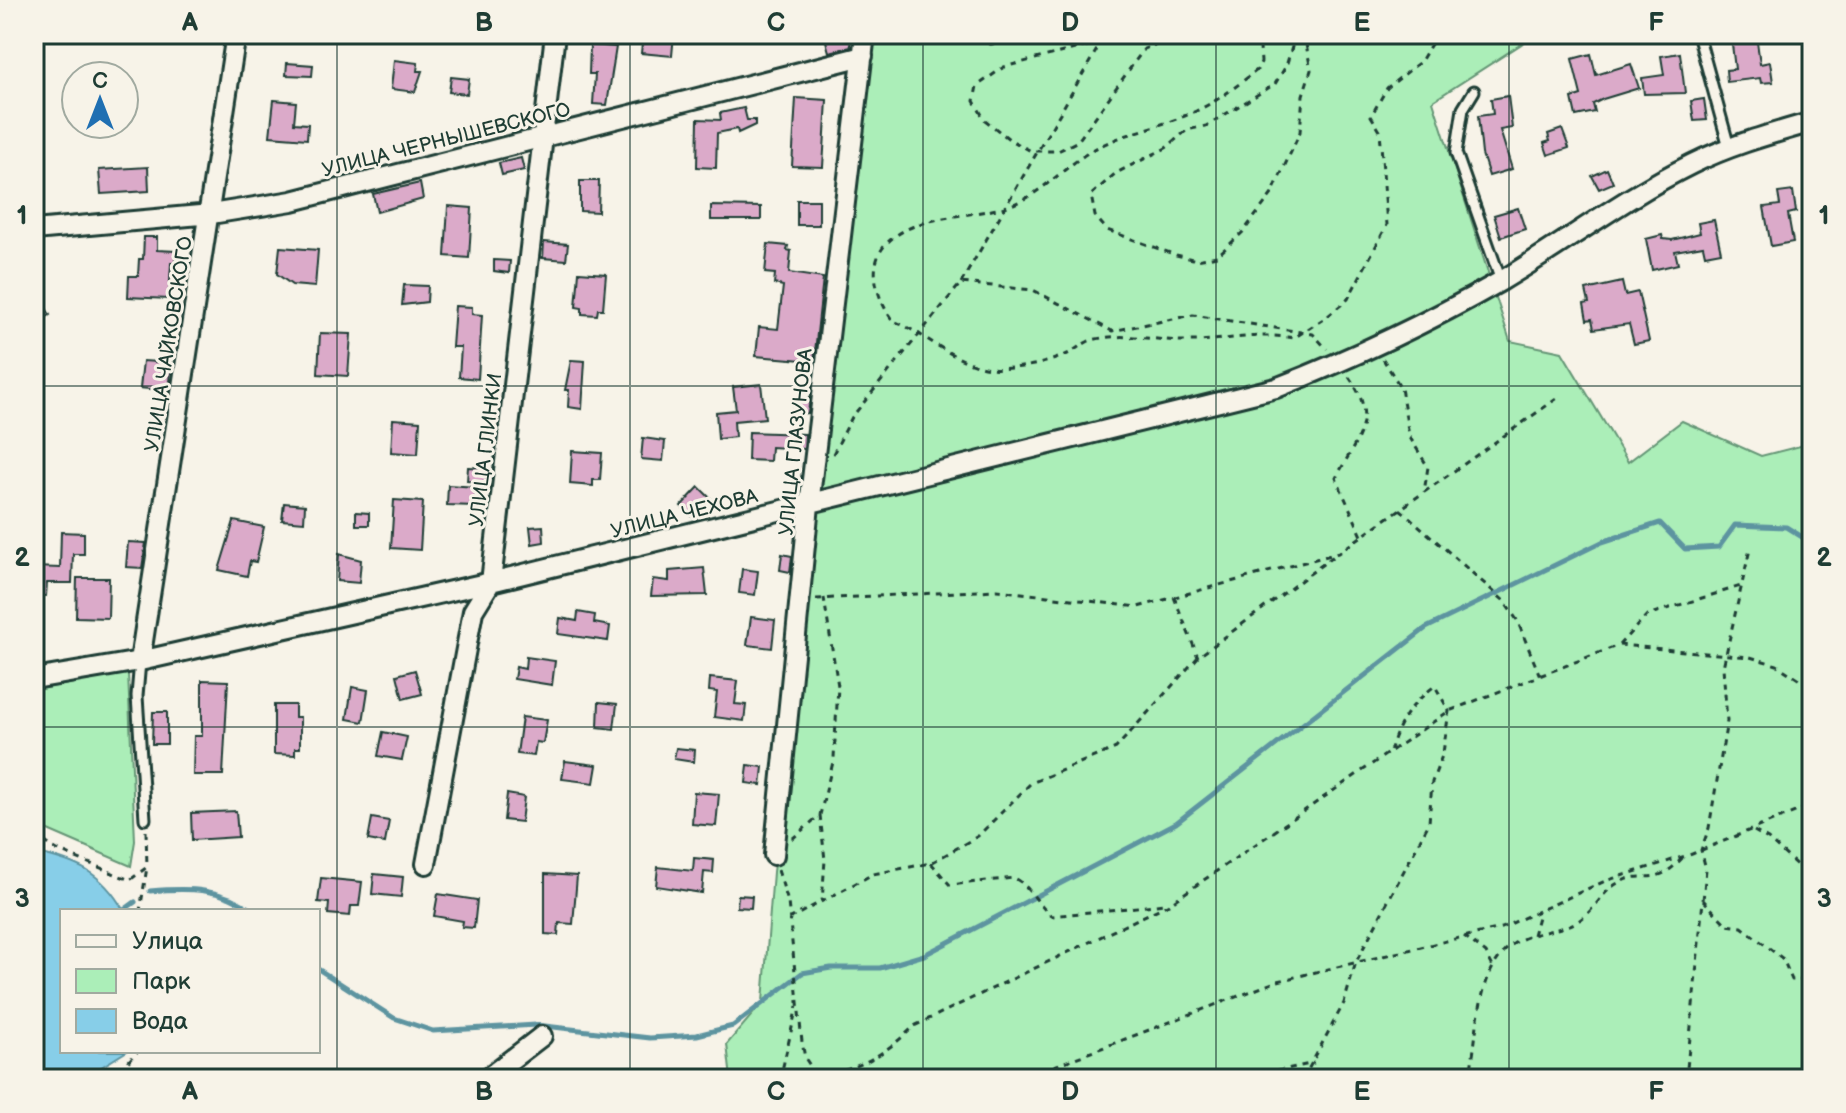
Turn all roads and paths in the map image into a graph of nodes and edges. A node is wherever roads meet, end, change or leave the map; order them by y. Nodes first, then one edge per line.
1 (236, 34) edge
2 (555, 34) edge
3 (865, 34) edge
4 (941, 34) edge
5 (1066, 34) edge
6 (1106, 34) edge
7 (1121, 34) edge
8 (1185, 34) edge
9 (1259, 34) edge
10 (1291, 34) edge
11 (1304, 34) edge
12 (1437, 34) edge
13 (1698, 34) edge
14 (1101, 42) junction
15 (863, 56) junction
16 (1474, 91) dead end
17 (1812, 122) edge
18 (544, 137) junction
19 (1729, 147) junction
20 (1038, 151) junction
21 (1005, 206) junction
22 (211, 214) junction
23 (34, 230) edge
24 (1501, 281) junction
25 (961, 283) junction
26 (1303, 332) junction
27 (919, 334) junction
28 (1375, 346) junction
29 (1339, 364) junction
30 (1559, 397) dead end
31 (831, 458) dead end
32 (1424, 492) junction
33 (809, 505) junction
34 (1400, 509) junction
35 (1362, 536) junction
36 (1750, 549) dead end
37 (1338, 553) junction
38 (491, 582) junction
39 (1743, 585) junction
40 (1174, 597) junction
41 (824, 598) junction
42 (805, 599) dead end
43 (1619, 645) junction
44 (1727, 652) junction
45 (1198, 657) junction
46 (140, 661) junction
47 (1540, 676) junction
48 (34, 679) edge
49 (1812, 688) edge
50 (1449, 711) junction
51 (1389, 755) junction
52 (1812, 805) edge
53 (820, 815) junction
54 (145, 819) joint
55 (1752, 829) junction
56 (34, 835) edge
57 (1701, 850) junction
58 (774, 855) junction
59 (1684, 856) junction
60 (931, 863) junction
61 (426, 864) dead end
62 (147, 867) junction
63 (1812, 879) edge
64 (1703, 900) junction
65 (822, 902) junction
66 (1169, 904) junction
67 (140, 909) edge
68 (1539, 913) junction
69 (789, 919) junction
70 (1533, 935) junction
71 (1464, 936) junction
72 (1356, 962) junction
73 (1493, 967) junction
74 (1812, 980) edge
75 (798, 1002) junction
76 (542, 1036) dead end
77 (136, 1053) edge
78 (1314, 1063) junction
79 (815, 1073) junction
80 (112, 1079) edge
81 (486, 1079) edge
82 (780, 1079) edge
83 (810, 1079) edge
84 (816, 1079) edge
85 (1020, 1079) edge
86 (1242, 1079) edge
87 (1303, 1079) edge
88 (1469, 1079) edge
89 (1686, 1079) edge

1 - 22 street, УЛИЦА ЧАЙКОВСКОГО
2 - 18 street, УЛИЦА ГЛИНКИ
3 - 15 street, УЛИЦА ГЛАЗУНОВА
4 - 5 path
6 - 14 path
7 - 14 path
8 - 20 path
9 - 21 path
10 - 11 path
12 - 26 path
13 - 19 lane
14 - 20 path
14 - 20 path
15 - 18 street, УЛИЦА ЧЕРНЫШЕВСКОГО
15 - 33 street, УЛИЦА ГЛАЗУНОВА
16 - 24 lane
17 - 19 street, УЛИЦА ЧЕХОВА
18 - 22 street, УЛИЦА ЧЕРНЫШЕВСКОГО
18 - 38 street, УЛИЦА ГЛИНКИ
19 - 24 street, УЛИЦА ЧЕХОВА
20 - 21 path
21 - 25 path
21 - 27 path
22 - 23 street, УЛИЦА ЧЕРНЫШЕВСКОГО
22 - 46 street, УЛИЦА ЧАЙКОВСКОГО
24 - 28 street, УЛИЦА ЧЕХОВА
25 - 26 path
25 - 27 path
26 - 27 path
26 - 29 path
27 - 31 path
28 - 29 street, УЛИЦА ЧЕХОВА
28 - 32 path
29 - 33 street, УЛИЦА ЧЕХОВА
29 - 35 path
30 - 32 path
32 - 34 path
33 - 38 street, УЛИЦА ЧЕХОВА
33 - 58 street, УЛИЦА ГЛАЗУНОВА
34 - 35 path
34 - 47 path
35 - 37 path
36 - 39 path
37 - 40 path
37 - 45 path
38 - 46 street, УЛИЦА ЧЕХОВА
38 - 61 street, УЛИЦА ГЛИНКИ
39 - 43 path
39 - 44 path
40 - 41 path
40 - 45 path
41 - 42 path
41 - 53 path
43 - 44 path
43 - 47 path
44 - 49 path
44 - 57 path
45 - 60 path
46 - 48 street, УЛИЦА ЧЕХОВА
46 - 54 lane
47 - 50 path
50 - 51 path
50 - 51 path
50 - 72 path
51 - 66 path
52 - 55 path
53 - 58 path
53 - 65 path
54 - 62 path
55 - 57 path
55 - 63 path
56 - 62 path
57 - 59 path
57 - 64 path
58 - 69 path
59 - 68 path
59 - 70 path
60 - 65 path
60 - 66 path
62 - 67 path
64 - 74 path
64 - 89 path
65 - 69 path
66 - 79 path
68 - 70 path
68 - 71 path
69 - 75 path
70 - 73 path
71 - 72 path
71 - 73 path
72 - 78 path
72 - 85 path
73 - 88 path
75 - 79 path
75 - 82 path
76 - 81 street
77 - 80 path
78 - 86 path
78 - 87 path
79 - 83 path
79 - 84 path

